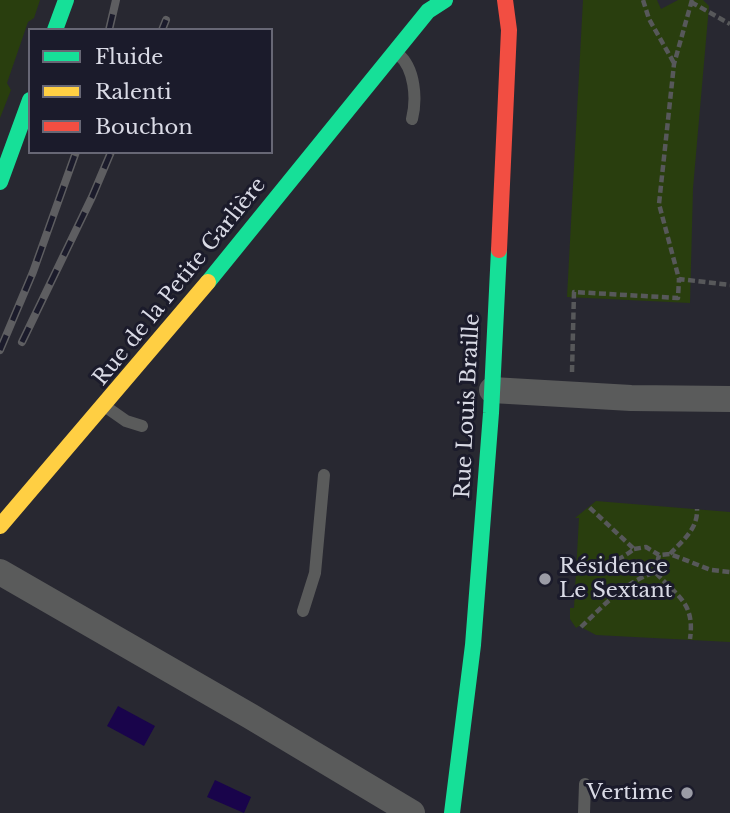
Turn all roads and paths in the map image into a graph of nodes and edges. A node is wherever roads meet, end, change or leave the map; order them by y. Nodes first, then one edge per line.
1 (66, 0) edge
2 (445, 0) edge
3 (505, 0) edge
4 (643, 0) edge
5 (691, 1) edge
6 (730, 24) edge
7 (56, 28) edge
8 (395, 52) junction
9 (674, 64) junction
10 (28, 105) edge
11 (412, 119) dead end
12 (0, 182) edge
13 (679, 279) junction
14 (730, 285) edge
15 (571, 383) dead end
16 (492, 390) junction
17 (730, 400) edge
18 (104, 406) junction
19 (142, 426) dead end
20 (324, 475) dead end
21 (589, 507) dead end
22 (697, 509) dead end
23 (0, 526) edge
24 (634, 549) junction
25 (670, 554) junction
26 (659, 555) junction
27 (576, 565) dead end
28 (0, 572) edge
29 (655, 572) junction
30 (730, 572) edge
31 (303, 611) dead end
32 (581, 627) dead end
33 (690, 639) dead end
34 (585, 784) dead end
35 (412, 813) edge
36 (452, 813) edge
37 (584, 813) edge

1 - 7 street
2 - 8 street, Rue de la Petite Garlière
3 - 16 street, Rue Louis Braille
4 - 9 path
5 - 6 path
5 - 9 path
8 - 11 lane
8 - 18 street, Rue de la Petite Garlière
9 - 13 path
10 - 12 street
13 - 14 path
13 - 15 path
16 - 17 street
16 - 36 street, Rue Louis Braille
18 - 19 lane
18 - 23 street, Rue de la Petite Garlière
20 - 31 lane
21 - 24 path
22 - 25 path
24 - 26 path
24 - 27 path
25 - 26 path
25 - 30 path
26 - 29 path
28 - 35 street
29 - 32 path
29 - 33 path
34 - 37 lane

